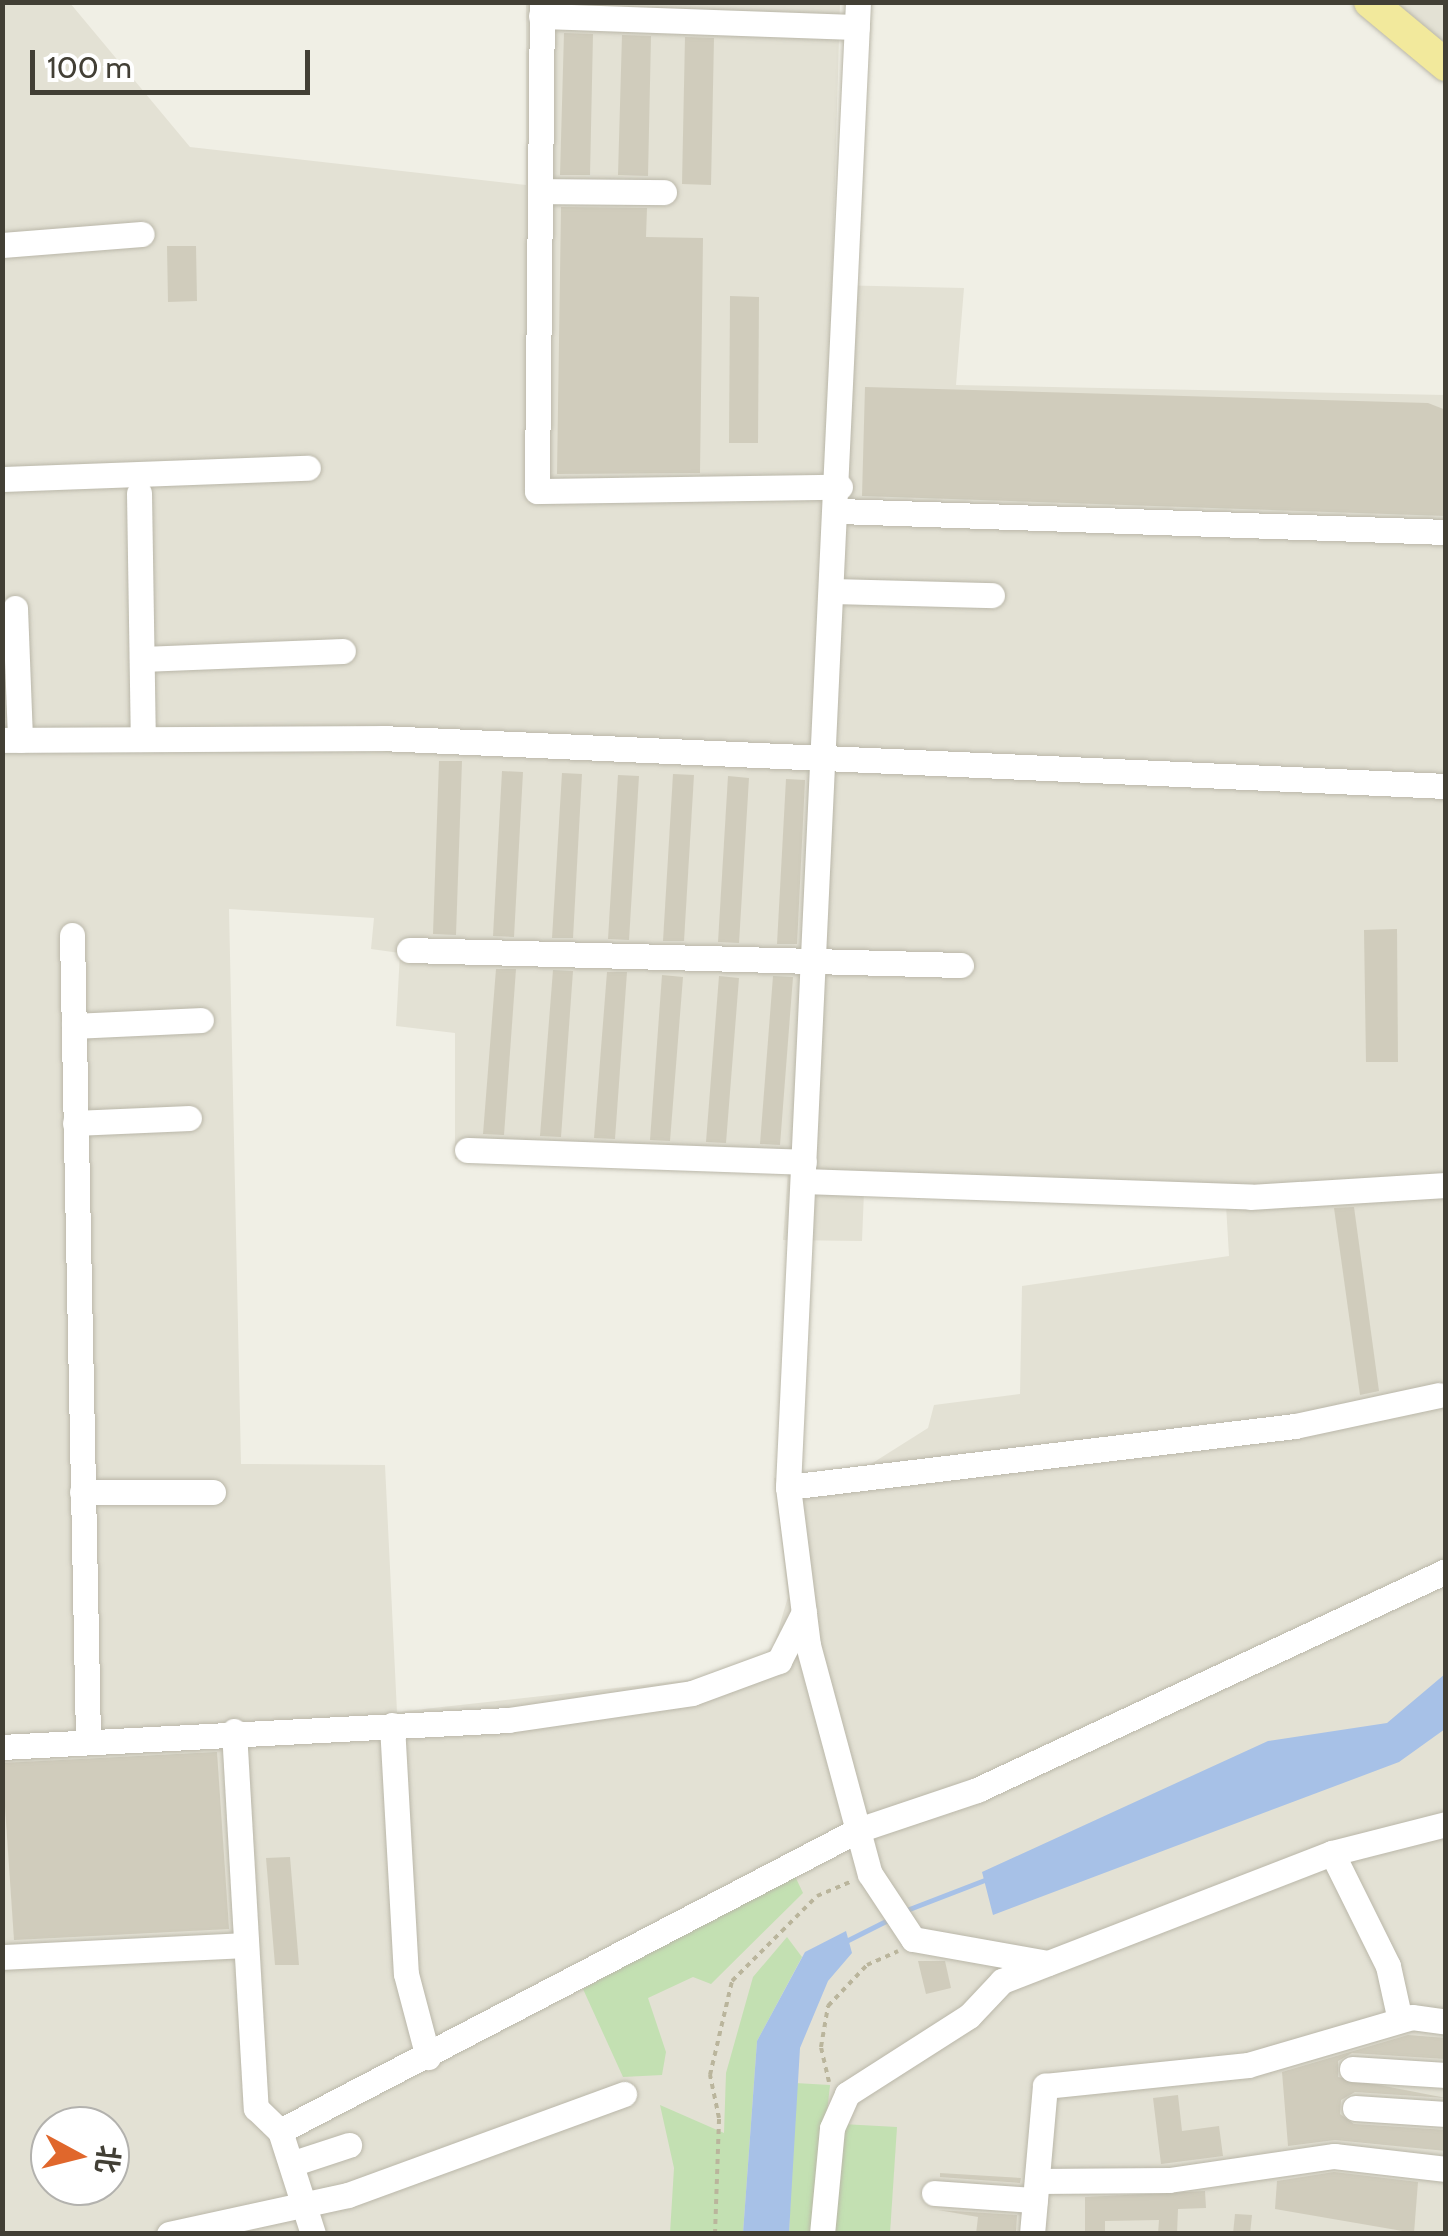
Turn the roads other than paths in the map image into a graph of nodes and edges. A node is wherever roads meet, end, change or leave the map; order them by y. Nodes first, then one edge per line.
1 (1370, 2) edge
2 (542, 9) edge
3 (857, 15) edge
4 (1446, 65) edge
5 (540, 191) junction
6 (664, 192) dead end
7 (142, 234) dead end
8 (2, 245) edge
9 (308, 468) dead end
10 (2, 479) edge
11 (138, 493) dead end
12 (840, 499) junction
13 (1446, 532) edge
14 (835, 591) junction
15 (992, 595) dead end
16 (15, 608) dead end
17 (344, 651) dead end
18 (142, 659) junction
19 (143, 739) junction
20 (11, 740) edge
21 (826, 763) junction
22 (1446, 786) edge
23 (72, 935) dead end
24 (409, 950) dead end
25 (815, 959) junction
26 (961, 965) dead end
27 (201, 1020) dead end
28 (74, 1026) junction
29 (189, 1118) dead end
30 (75, 1123) junction
31 (467, 1150) dead end
32 (804, 1172) junction
33 (1446, 1185) edge
34 (1439, 1395) dead end
35 (788, 1487) junction
36 (82, 1492) junction
37 (214, 1492) dead end
38 (1446, 1571) edge
39 (804, 1612) junction
40 (392, 1725) junction
41 (234, 1731) junction
42 (88, 1741) junction
43 (2, 1747) edge
44 (1446, 1824) edge
45 (858, 1830) junction
46 (1332, 1854) junction
47 (244, 1945) junction
48 (2, 1957) edge
49 (1048, 1963) junction
50 (1400, 2020) junction
51 (1446, 2022) edge
52 (428, 2057) junction
53 (1352, 2068) dead end
54 (1446, 2074) edge
55 (624, 2094) dead end
56 (1355, 2108) dead end
57 (1446, 2114) edge
58 (280, 2131) junction
59 (349, 2145) dead end
60 (294, 2163) junction
61 (1446, 2169) edge
62 (1036, 2190) junction
63 (934, 2193) dead end
64 (305, 2198) junction
65 (169, 2234) edge
66 (314, 2234) edge
67 (822, 2234) edge
68 (1032, 2234) edge

1 - 4 main road
2 - 3 street
2 - 5 street
3 - 12 street
5 - 6 street
5 - 12 street
7 - 8 street
9 - 10 street
11 - 18 street
12 - 13 street
12 - 14 street
14 - 15 street
14 - 21 street
16 - 20 street
17 - 18 street
18 - 19 street
19 - 20 street
19 - 21 street
21 - 22 street
21 - 25 street
23 - 28 street
24 - 25 street
25 - 26 street
25 - 32 street
27 - 28 street
28 - 30 street
29 - 30 street
30 - 36 street
31 - 32 street
32 - 33 street
32 - 35 street
34 - 35 street
35 - 39 street
36 - 37 street
36 - 42 street
38 - 45 street
39 - 40 street
39 - 45 street
40 - 41 street
40 - 52 street
41 - 42 street
41 - 47 street
42 - 43 street
44 - 46 street
45 - 49 street
45 - 52 street
46 - 49 street
46 - 50 street
47 - 48 street
47 - 58 street
49 - 67 street
50 - 51 street
50 - 62 street
52 - 58 street
53 - 54 street
55 - 64 street
56 - 57 street
58 - 60 street
59 - 60 street
60 - 64 street
61 - 62 street
62 - 63 street
62 - 68 street
64 - 65 street
64 - 66 street

